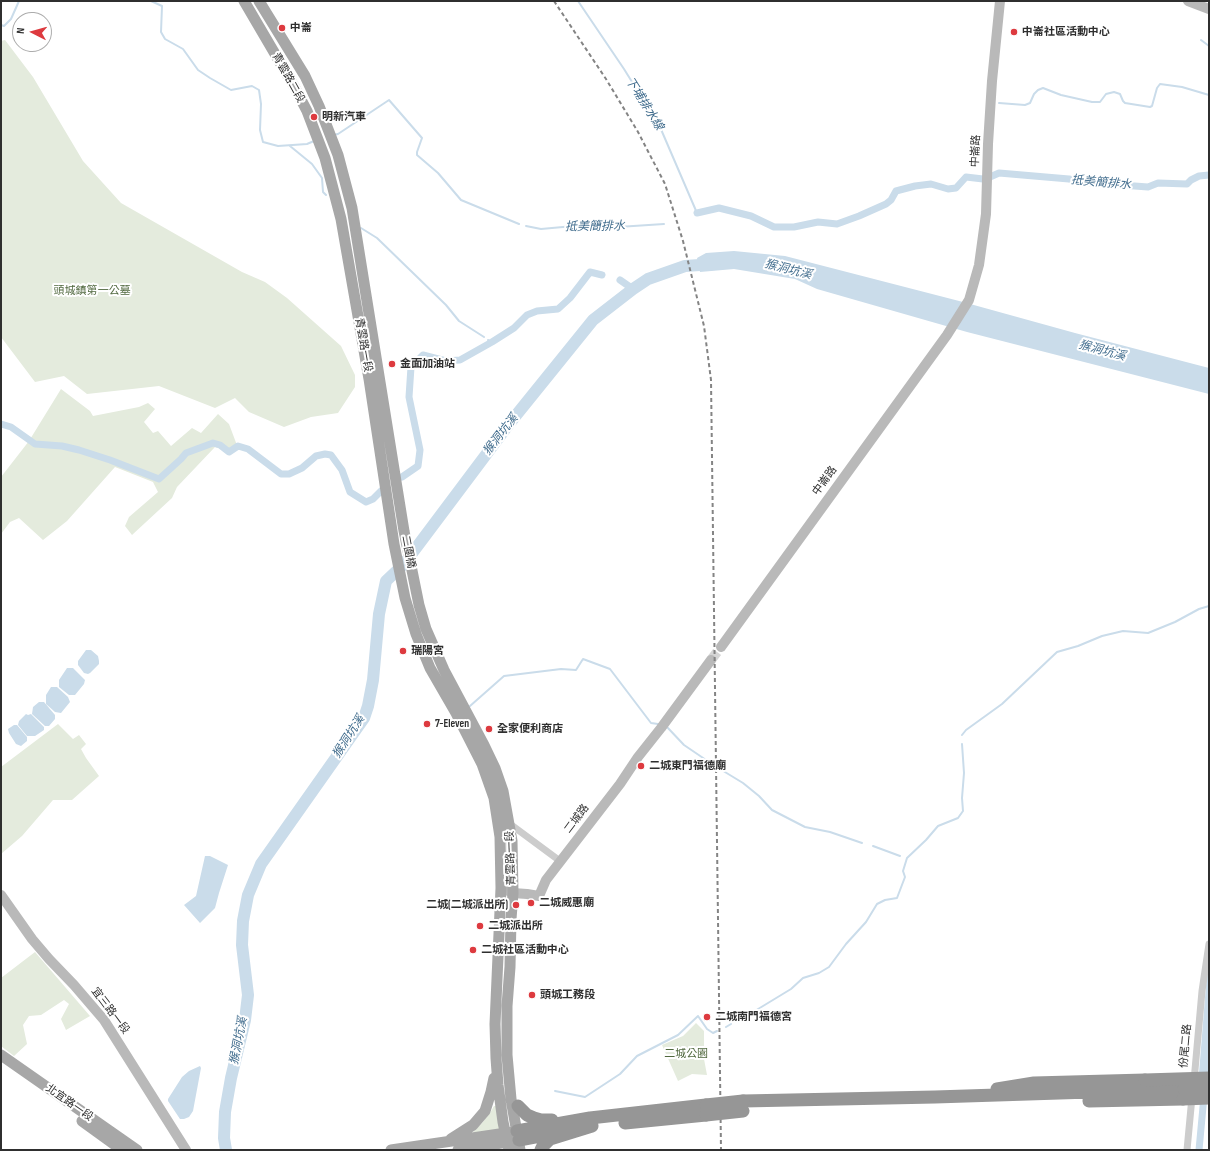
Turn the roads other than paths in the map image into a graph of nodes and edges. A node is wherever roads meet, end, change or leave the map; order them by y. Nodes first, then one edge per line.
1 (244, 1) edge
2 (260, 1) edge
3 (1000, 1) edge
4 (1188, 1) edge
5 (1209, 9) edge
6 (338, 155) joint
7 (325, 158) joint
8 (402, 519) joint
9 (392, 533) joint
10 (414, 585) joint
11 (405, 598) joint
12 (721, 647) tunnel mouth
13 (711, 660) tunnel mouth
14 (510, 824) junction
15 (560, 861) junction
16 (501, 888) junction
17 (512, 893) junction
18 (1, 896) edge
19 (505, 933) junction
20 (1209, 944) edge
21 (1, 1055) edge
22 (496, 1058) junction
23 (1, 1064) edge
24 (1209, 1078) edge
25 (1209, 1088) edge
26 (1184, 1094) junction
27 (936, 1097) junction
28 (1209, 1098) edge
29 (515, 1102) junction
30 (743, 1106) junction
31 (591, 1122) junction
32 (447, 1141) junction
33 (513, 1141) edge
34 (122, 1150) edge
35 (137, 1150) edge
36 (186, 1150) edge
37 (391, 1150) edge
38 (458, 1150) edge
39 (541, 1150) edge
40 (1187, 1150) edge

1 - 7 main road, 青雲路二段
2 - 6 main road, 青雲路二段
3 - 12 street, 中崙路
4 - 5 street
6 - 8 main road, 青雲路一段
7 - 9 main road, 青雲路一段
8 - 10 main road, 二圍橋
9 - 11 main road, 二圍橋
10 - 14 main road, 青雲路一段
11 - 16 main road, 青雲路一段
13 - 15 street, 二城路
14 - 15 street
14 - 17 main road, 青雲路一段
15 - 17 street, 二城路
16 - 17 street, 二城路
16 - 19 main road, 青雲路一段
17 - 19 main road, 青雲路一段
18 - 36 street, 宜三路一段
19 - 22 main road, 青雲路一段
19 - 29 main road, 青雲路一段
20 - 40 street, 份尾二路
21 - 35 main road, 北宜路一段
22 - 32 main road
22 - 33 main road, 青雲路一段
23 - 34 main road, 北宜路一段
24 - 27 highway, bridge
25 - 26 highway, bridge
26 - 27 highway
26 - 28 highway, bridge
26 - 30 highway
27 - 30 highway
29 - 31 highway
29 - 33 main road, 青雲路一段
30 - 31 highway, bridge
31 - 33 highway
31 - 39 highway
32 - 33 main road
32 - 37 main road
33 - 38 main road

